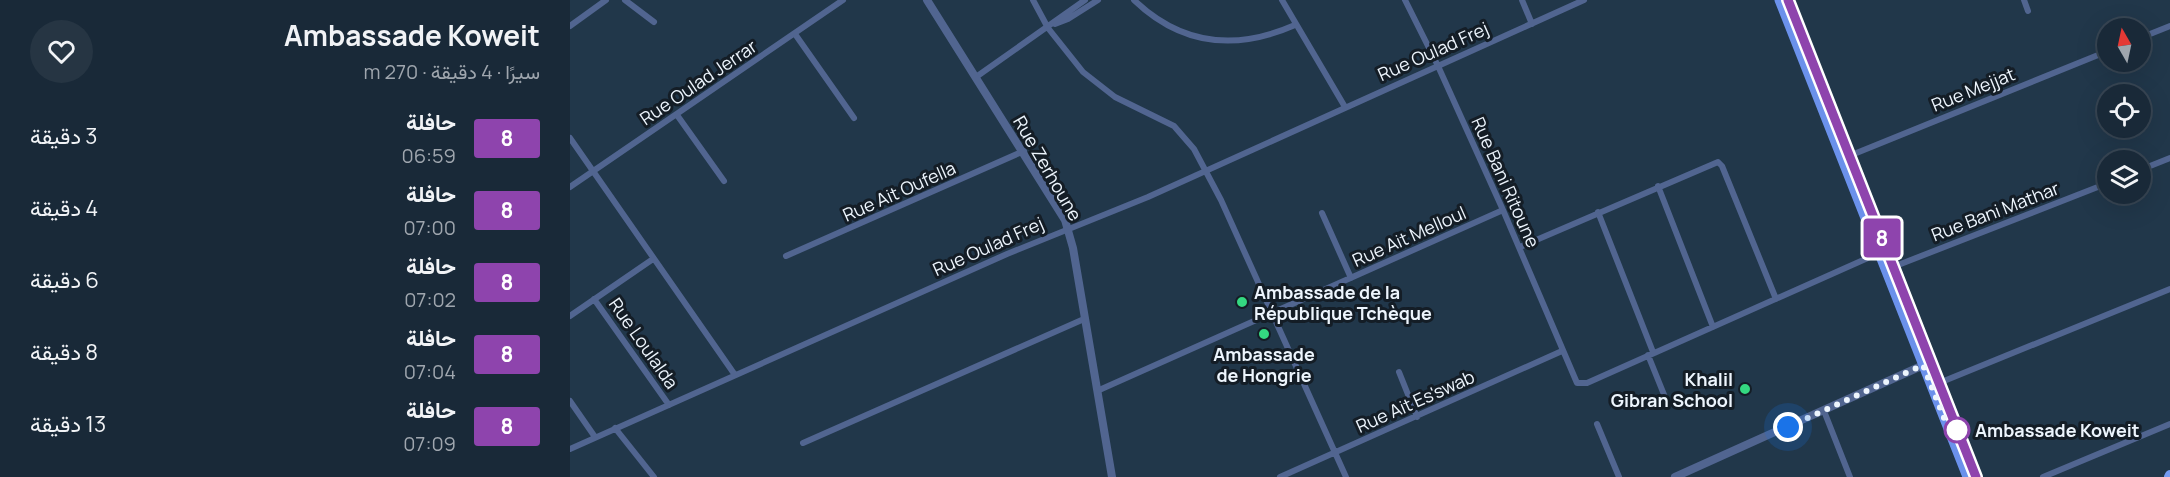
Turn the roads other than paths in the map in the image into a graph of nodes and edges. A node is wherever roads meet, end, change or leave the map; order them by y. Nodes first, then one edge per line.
1 (606, 0) edge
2 (625, 0) edge
3 (843, 0) edge
4 (927, 0) edge
5 (1034, 0) edge
6 (1085, 0) edge
7 (1098, 0) edge
8 (1134, 0) edge
9 (1282, 0) edge
10 (1405, 0) edge
11 (1522, 0) edge
12 (1584, 0) edge
13 (1779, 0) edge
14 (1788, 0) edge
15 (2024, 0) edge
16 (2028, 11) dead end
17 (654, 22) dead end
18 (1532, 24) junction
19 (1295, 25) junction
20 (570, 26) edge
21 (1051, 26) junction
22 (2170, 26) edge
23 (795, 34) junction
24 (2151, 34) edge
25 (2097, 55) edge
26 (1438, 66) junction
27 (976, 77) junction
28 (1345, 107) junction
29 (676, 115) junction
30 (854, 118) dead end
31 (570, 138) edge
32 (1024, 151) junction
33 (1849, 156) junction
34 (2170, 158) edge
35 (2151, 166) edge
36 (1207, 170) junction
37 (593, 172) junction
38 (724, 181) dead end
39 (1658, 186) junction
40 (570, 187) edge
41 (2097, 187) edge
42 (1503, 210) junction
43 (1598, 212) junction
44 (1322, 213) dead end
45 (1068, 229) junction
46 (1520, 247) junction
47 (1879, 253) junction
48 (786, 255) dead end
49 (653, 259) junction
50 (1893, 267) junction
51 (1351, 278) junction
52 (2170, 289) edge
53 (594, 299) junction
54 (1776, 299) junction
55 (1272, 313) junction
56 (570, 316) edge
57 (1084, 319) junction
58 (1713, 327) junction
59 (1562, 351) junction
60 (1650, 353) junction
61 (1927, 364) junction
62 (1399, 372) dead end
63 (735, 375) junction
64 (1939, 383) junction
65 (1097, 391) junction
66 (570, 401) edge
67 (1667, 402) dead end
68 (669, 405) junction
69 (1824, 411) junction
70 (1417, 417) junction
71 (1597, 424) dead end
72 (2170, 424) edge
73 (615, 428) junction
74 (595, 437) junction
75 (803, 443) dead end
76 (570, 449) edge
77 (1336, 453) junction
78 (1684, 475) edge
79 (1109, 476) edge
80 (654, 477) edge
81 (1280, 477) edge
82 (1346, 477) edge
83 (1619, 477) edge
84 (1674, 477) edge
85 (1850, 477) edge
86 (1967, 477) edge
87 (1976, 477) edge
88 (2043, 477) edge

1 - 20 street
2 - 17 street
3 - 23 street, Rue Oulad Jerrar
4 - 27 street, Rue Zerhoune
5 - 21 street
6 - 21 street
7 - 21 street
8 - 19 street
9 - 19 street
10 - 26 street, Rue Bani Ritoune
11 - 18 street
12 - 18 street, Rue Oulad Frej
13 - 47 main road
14 - 33 main road
15 - 16 street
18 - 26 street, Rue Oulad Frej
19 - 28 street
21 - 27 street
21 - 36 street
22 - 24 street
23 - 29 street, Rue Oulad Jerrar
23 - 30 street
25 - 33 street, Rue Mejjat
26 - 28 street, Rue Oulad Frej
26 - 42 street, Rue Bani Ritoune
27 - 32 street, Rue Zerhoune
28 - 36 street, Rue Oulad Frej
29 - 37 street, Rue Oulad Jerrar
29 - 38 street
31 - 37 street
32 - 45 street, Rue Zerhoune
32 - 48 street, Rue Ait Oufella
33 - 50 main road
34 - 35 street
36 - 45 street, Rue Oulad Frej
36 - 55 street
37 - 40 street, Rue Oulad Jerrar
37 - 49 street
39 - 43 street
39 - 54 street
39 - 58 street
41 - 50 street, Rue Bani Mathar
42 - 46 street, Rue Bani Ritoune
42 - 51 street, Rue Ait Melloul
43 - 46 street
43 - 60 street
44 - 51 street
45 - 57 street, Rue Zerhoune
45 - 63 street, Rue Oulad Frej
46 - 59 street, Rue Bani Ritoune
47 - 54 street
47 - 61 main road
49 - 53 street
49 - 63 street
50 - 61 main road
51 - 55 street, Rue Ait Melloul
52 - 64 street
53 - 56 street
53 - 68 street, Rue Loulalda
54 - 58 street
55 - 65 street, Rue Ait Melloul
55 - 77 street
57 - 65 street, Rue Zerhoune
57 - 75 street
58 - 60 street
59 - 60 street, Rue Bani Ritoune
59 - 70 street, Rue Ait Es'swab
60 - 67 street
61 - 64 main road
61 - 69 street
61 - 86 main road
62 - 70 street
63 - 68 street, Rue Oulad Frej
64 - 87 main road
65 - 79 street, Rue Zerhoune
66 - 74 street
68 - 73 street, Rue Oulad Frej
69 - 78 street
69 - 85 street
70 - 77 street, Rue Ait Es'swab
71 - 83 street
72 - 88 street
73 - 74 street, Rue Oulad Frej
73 - 80 street
74 - 76 street, Rue Oulad Frej
77 - 81 street, Rue Ait Es'swab
77 - 82 street
78 - 84 street

